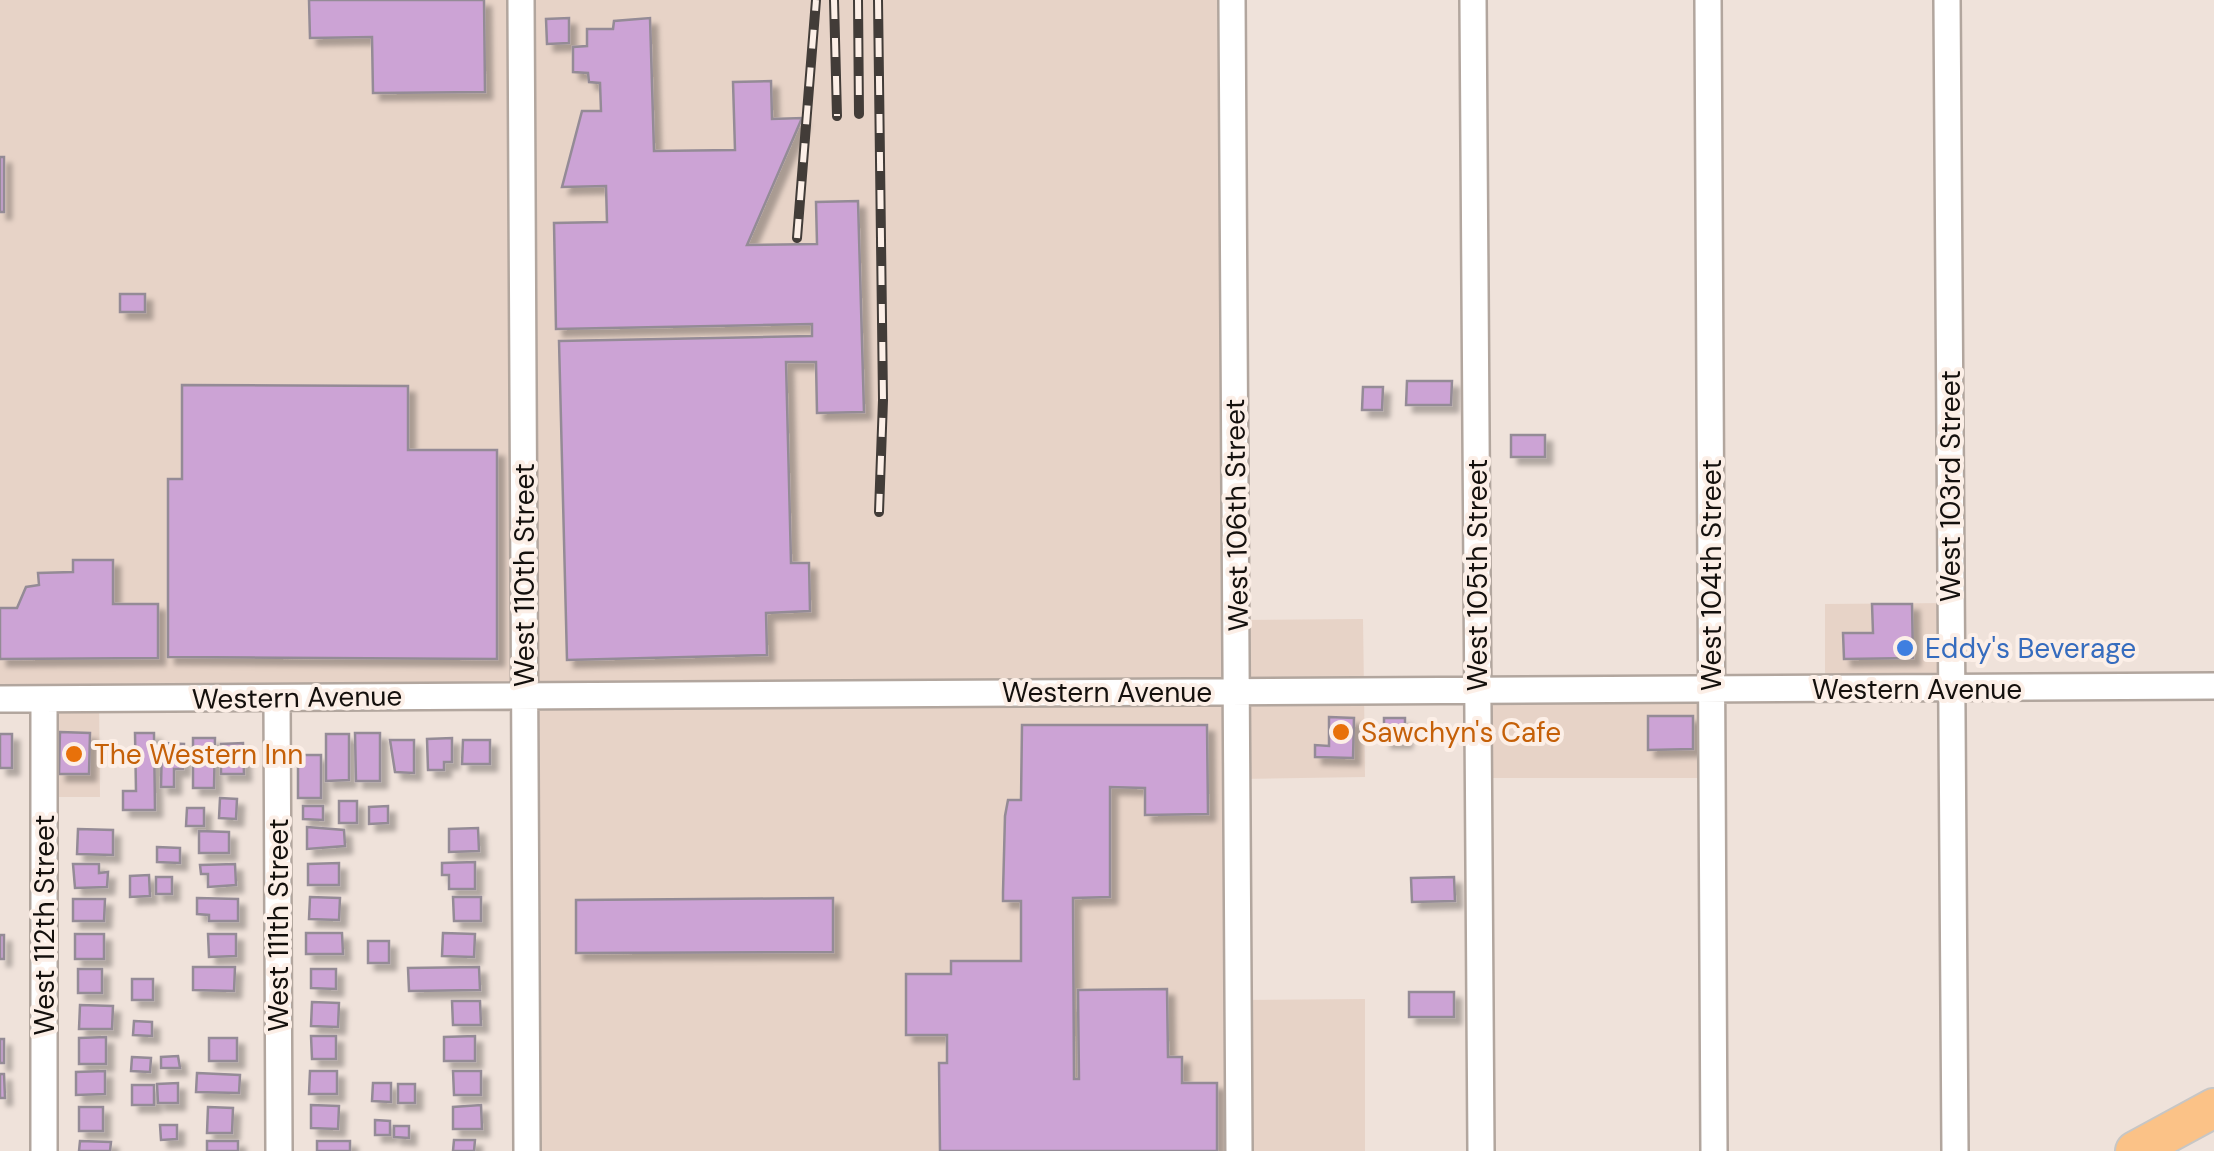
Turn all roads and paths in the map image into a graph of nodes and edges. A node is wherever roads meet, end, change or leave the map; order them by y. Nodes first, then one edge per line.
1 (521, 0) edge
2 (1232, 0) edge
3 (1473, 0) edge
4 (1708, 0) edge
5 (1948, 0) edge
6 (2214, 686) edge
7 (1478, 688) junction
8 (1712, 690) junction
9 (1952, 690) junction
10 (1238, 692) junction
11 (525, 694) junction
12 (0, 699) edge
13 (44, 699) junction
14 (277, 699) junction
15 (2214, 1108) edge
16 (44, 1151) edge
17 (279, 1151) edge
18 (527, 1151) edge
19 (1239, 1151) edge
20 (1480, 1151) edge
21 (1714, 1151) edge
22 (1955, 1151) edge
23 (2136, 1151) edge

1 - 11 street, West 110th Street
2 - 10 street, West 106th Street
3 - 7 street, West 105th Street
4 - 8 street, West 104th Street
5 - 9 street, West 103rd Street
6 - 9 street, Western Avenue
7 - 8 street, Western Avenue
7 - 10 street, Western Avenue
7 - 20 street, West 105th Street
8 - 9 street, Western Avenue
8 - 21 street, West 104th Street
9 - 22 street, West 103rd Street
10 - 11 street, Western Avenue
10 - 19 street, West 106th Street
11 - 14 street, Western Avenue
11 - 18 street, West 110th Street
12 - 13 street, Western Avenue
13 - 14 street, Western Avenue
13 - 16 street, West 112th Street
14 - 17 street, West 111th Street
15 - 23 highway

